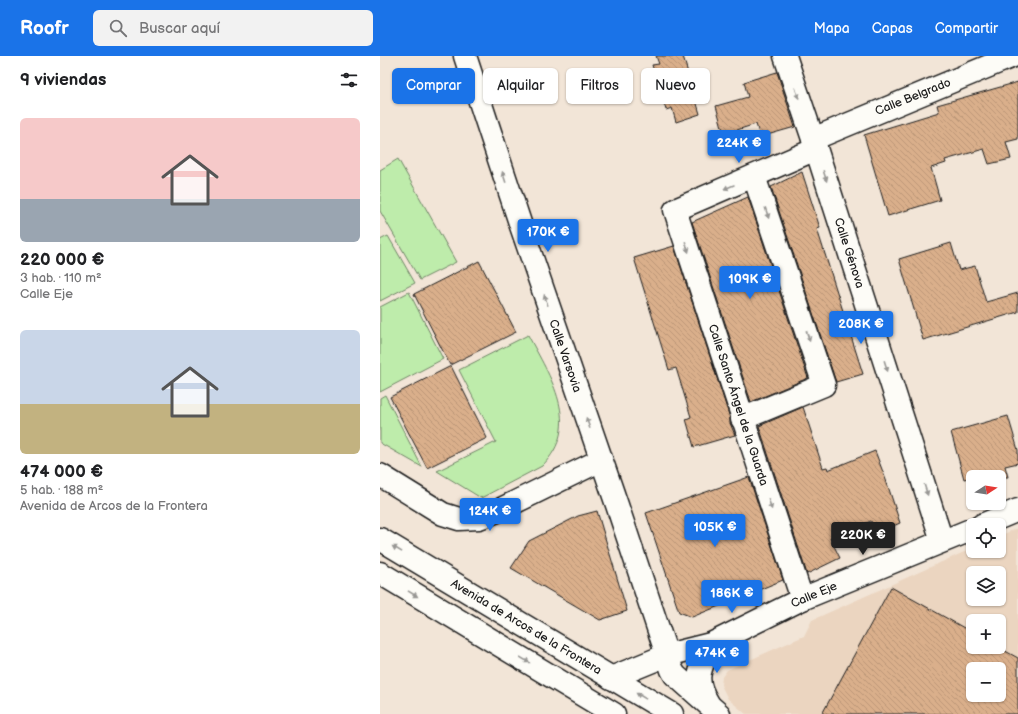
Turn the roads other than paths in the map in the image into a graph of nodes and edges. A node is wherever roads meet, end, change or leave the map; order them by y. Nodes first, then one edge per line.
1 (465, 56) edge
2 (785, 56) edge
3 (1013, 56) edge
4 (814, 144) junction
5 (754, 176) junction
6 (675, 210) joint
7 (742, 418) junction
8 (601, 460) junction
9 (380, 475) edge
10 (1018, 510) edge
11 (999, 518) edge
12 (966, 532) edge
13 (380, 539) edge
14 (942, 542) junction
15 (380, 574) edge
16 (802, 599) junction
17 (711, 644) junction
18 (667, 655) junction
19 (611, 678) junction
20 (715, 710) edge
21 (614, 714) edge
22 (672, 714) edge

8 -> 1 street, Calle Varsovia
2 -> 4 street, Calle Génova
3 - 4 street, Calle Belgrado
4 - 5 street, Calle Belgrado
4 -> 14 street, Calle Génova
5 -> 6 street, Calle Belgrado
5 -> 7 street
6 -> 7 street, Calle Santo Ángel de la Guarda
7 -> 16 street, Calle Santo Ángel de la Guarda
8 - 9 street
8 - 18 street, Calle Varsovia
10 - 11 street
12 - 14 street, Calle Eje
19 -> 13 street, Avenida de Arcos de la Frontera
14 - 16 street, Calle Eje
15 -> 21 street
16 - 17 street, Calle Eje
17 - 18 street, Calle Eje
17 - 20 street
18 - 19 street, Calle Eje
18 - 20 street
22 -> 19 street, Avenida de Arcos de la Frontera

